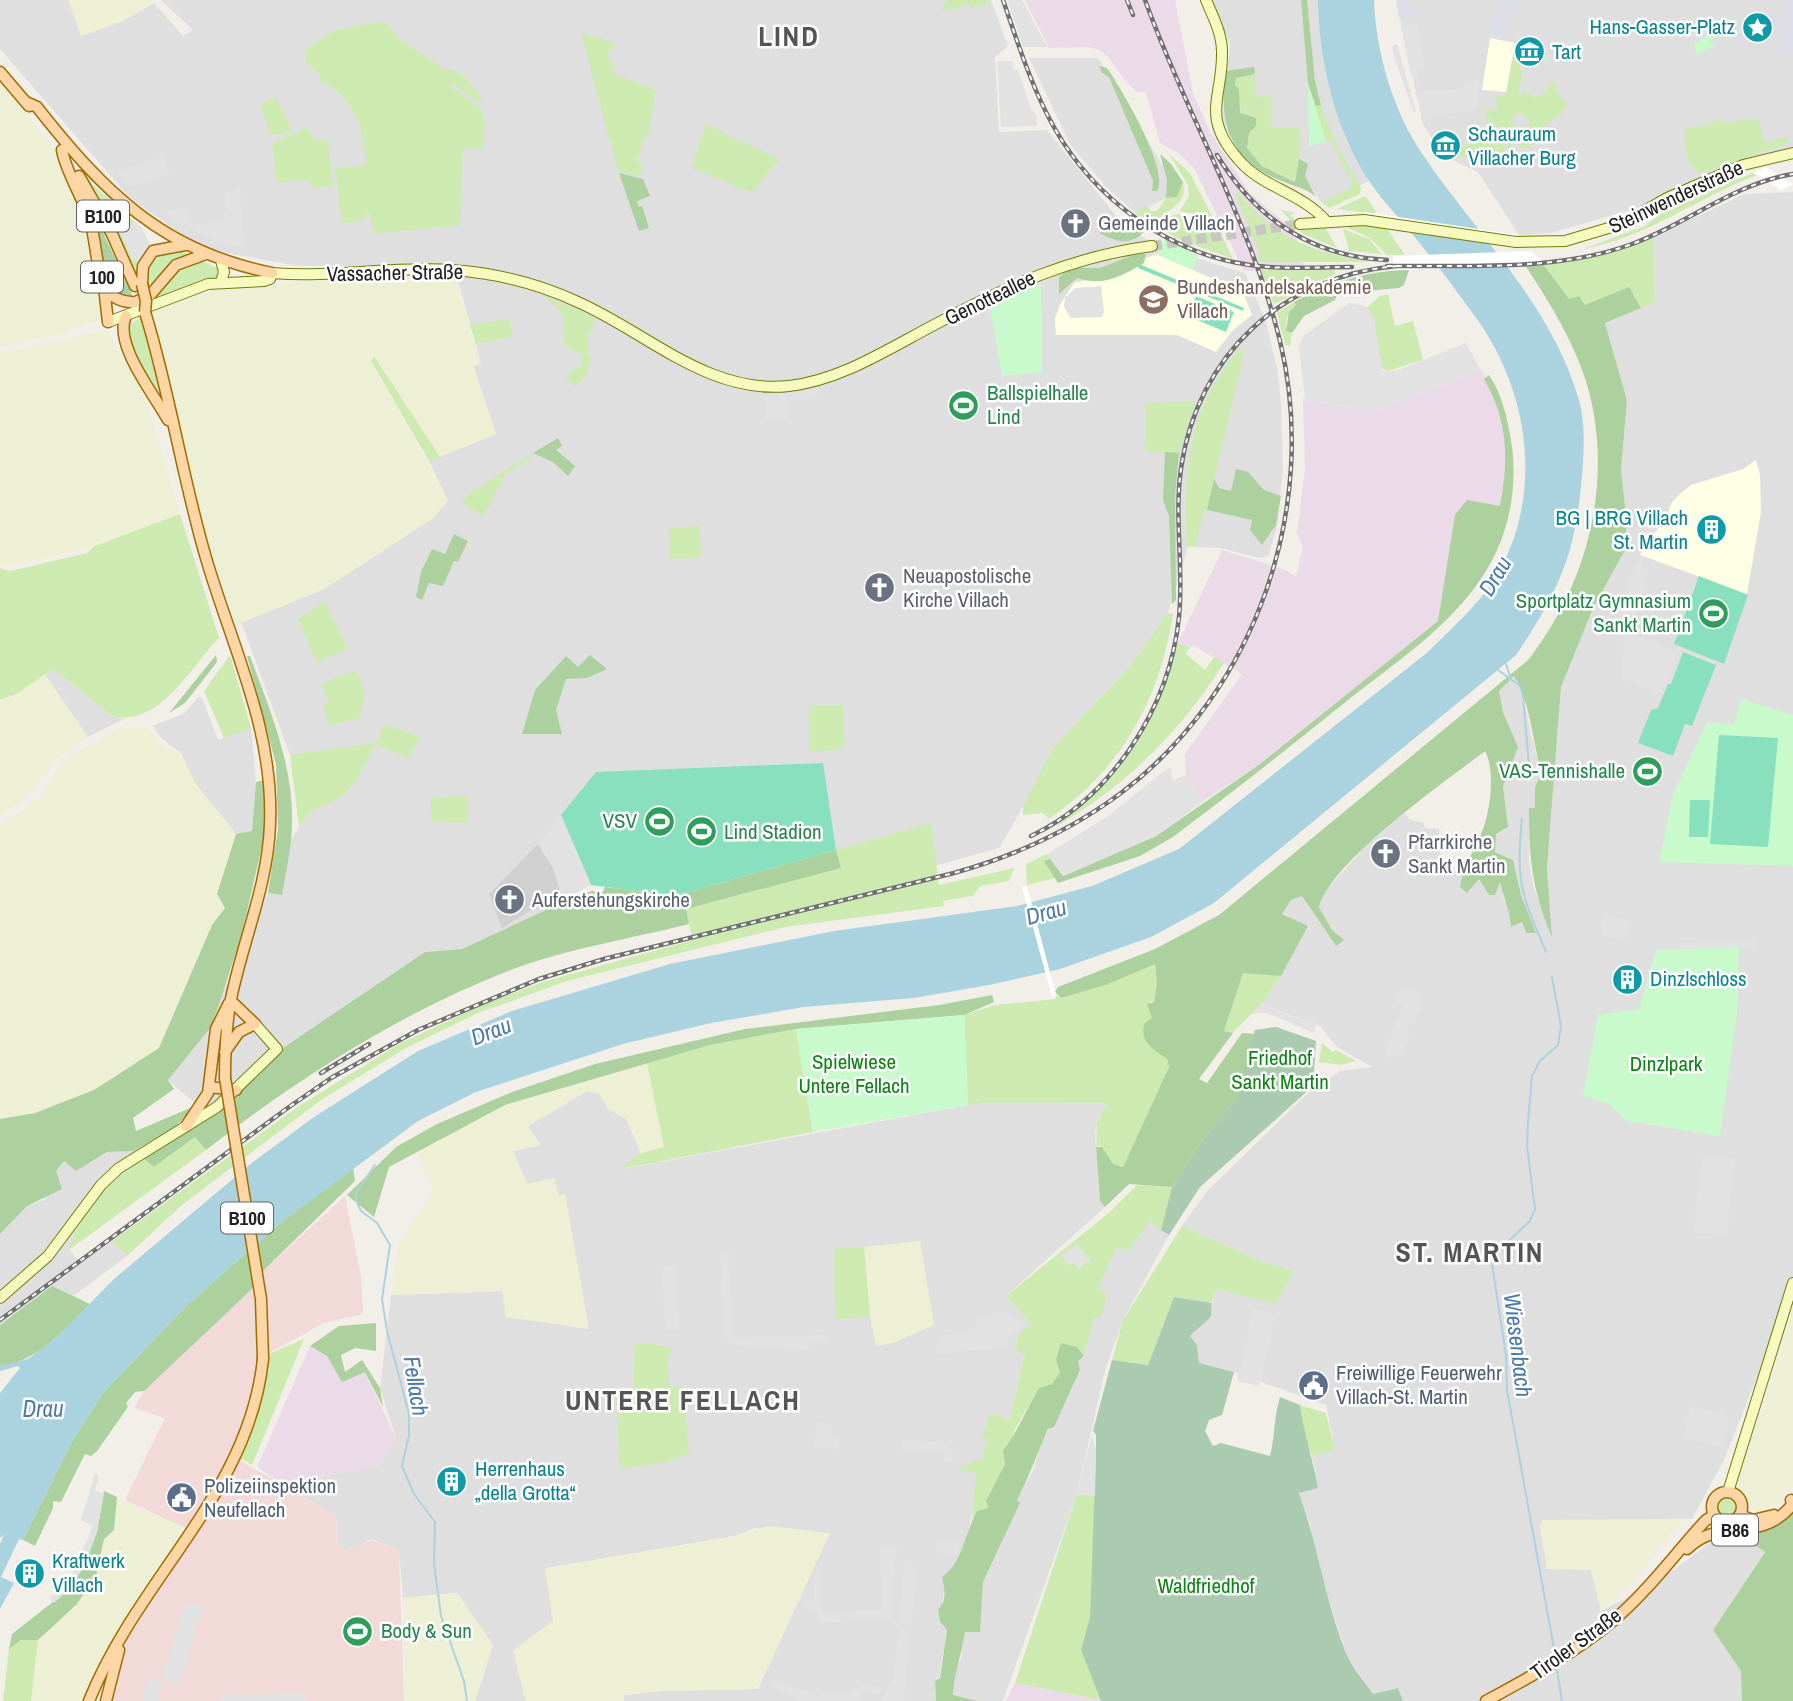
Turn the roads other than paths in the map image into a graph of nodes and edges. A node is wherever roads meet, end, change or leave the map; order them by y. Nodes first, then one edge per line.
1 (1206, 0) edge
2 (0, 72) edge
3 (26, 102) junction
4 (62, 150) junction
5 (1793, 153) edge
6 (1325, 221) junction
7 (1300, 224) tunnel mouth
8 (185, 245) junction
9 (1152, 246) tunnel mouth
10 (206, 254) junction
11 (221, 260) junction
12 (272, 273) junction
13 (221, 282) junction
14 (138, 285) junction
15 (104, 287) junction
16 (145, 312) joint
17 (126, 316) junction
18 (108, 323) joint
19 (836, 374) joint
20 (175, 433) junction
21 (231, 1001) junction
22 (255, 1024) junction
23 (225, 1052) junction
24 (209, 1087) junction
25 (236, 1090) junction
26 (186, 1126) junction
27 (1793, 1283) edge
28 (0, 1298) edge
29 (1728, 1492) junction
30 (1792, 1499) edge
31 (1714, 1515) junction
32 (1740, 1516) junction
33 (1674, 1558) junction
34 (132, 1617) junction
35 (89, 1701) edge
36 (106, 1701) edge
37 (1486, 1701) edge

1 - 6 main road
2 - 3 main road, B100
3 - 4 main road, B100
3 - 8 main road
4 - 14 main road, B100
4 - 15 main road, 100
5 - 6 main road, Steinwenderstraße
6 - 7 main road
8 - 10 main road
8 - 14 main road, 100
9 - 19 main road, Genotteallee
10 - 11 main road
10 - 15 main road, 100
11 - 12 main road
11 - 13 main road
12 - 13 main road, Vassacher Straße
12 - 19 main road, Vassacher Straße
13 - 17 main road, Vassacher Straße
14 - 16 main road, 100, bridge
15 - 18 main road, 100
16 - 20 main road, B100
17 - 18 main road, Vassacher Straße
17 - 20 main road, 100
20 - 21 main road, B100
21 - 22 main road
21 - 23 main road, B100
21 - 24 main road
22 - 23 main road
22 - 25 main road
23 - 34 main road, B100, bridge
24 - 25 main road
24 - 26 main road
25 - 26 main road
26 - 28 main road
27 - 29 main road
29 - 31 main road
29 - 32 main road
30 - 32 main road, B86
30 - 33 main road, B86
31 - 32 main road
31 - 33 main road, Tiroler Straße / B86
33 - 37 main road, Tiroler Straße / B86
34 - 35 main road, B100
34 - 36 main road

